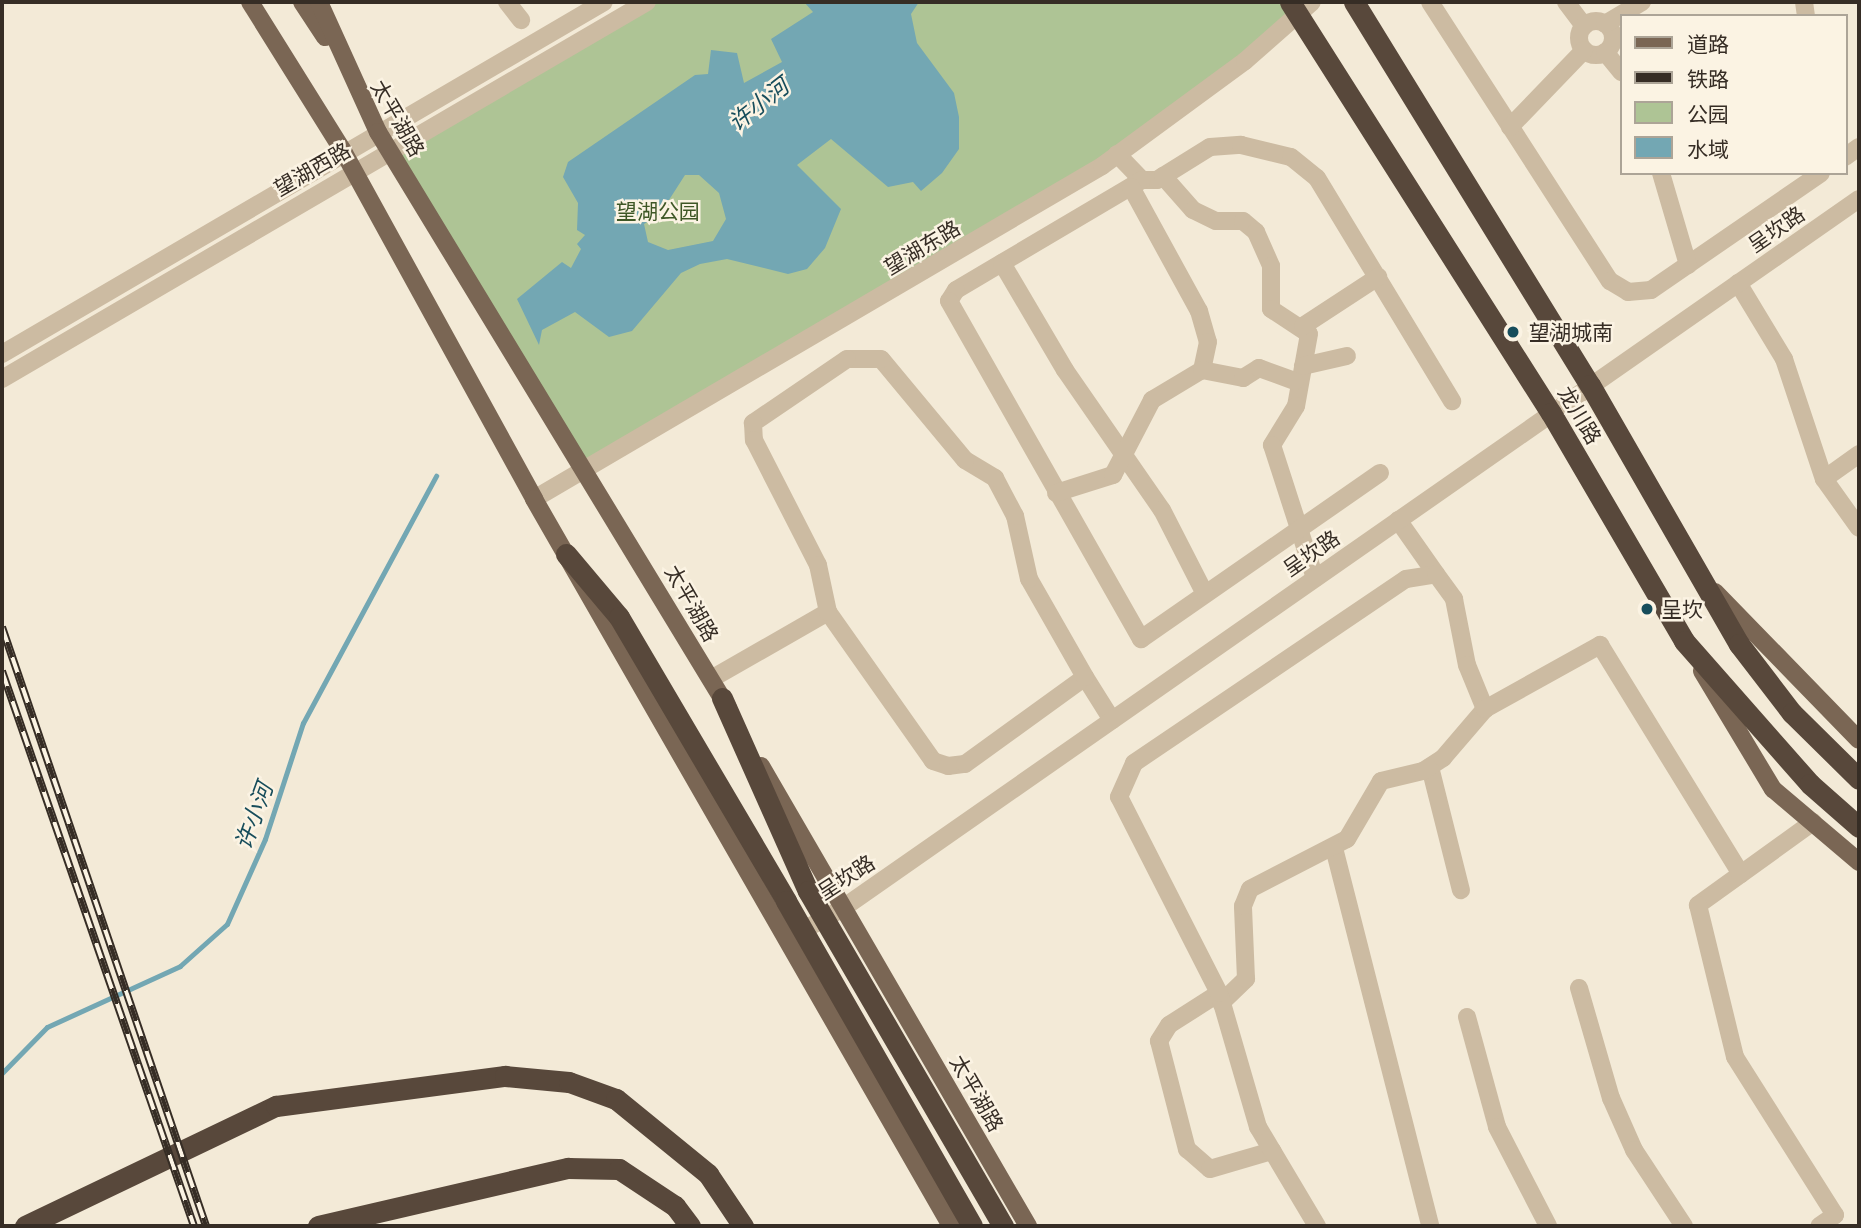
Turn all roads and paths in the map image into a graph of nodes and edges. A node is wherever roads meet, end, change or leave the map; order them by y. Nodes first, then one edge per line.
1 (250, 2) edge
2 (302, 2) edge
3 (319, 2) edge
4 (507, 2) edge
5 (604, 2) edge
6 (647, 2) edge
7 (1354, 2) edge
8 (1430, 2) edge
9 (1566, 2) edge
10 (1642, 2) edge
11 (1300, 6) edge
12 (1622, 14) edge
13 (1619, 16) edge
14 (521, 20) dead end
15 (1605, 24) junction
16 (1584, 26) junction
17 (1584, 50) junction
18 (1605, 52) junction
19 (1619, 70) edge
20 (347, 73) junction
21 (1510, 127) junction
22 (378, 132) junction
23 (389, 150) junction
24 (343, 152) junction
25 (1117, 155) junction
26 (353, 171) junction
27 (1662, 175) edge
28 (1818, 175) edge
29 (1163, 176) junction
30 (1136, 183) junction
31 (1859, 199) edge
32 (1002, 263) junction
33 (1688, 265) junction
34 (1378, 276) junction
35 (1738, 283) junction
36 (1303, 326) junction
37 (2, 354) edge
38 (1348, 356) dead end
39 (1202, 370) junction
40 (1299, 374) junction
41 (2, 379) edge
42 (1590, 385) junction
43 (1452, 401) dead end
44 (1551, 413) junction
45 (1859, 454) edge
46 (1124, 457) junction
47 (586, 467) junction
48 (1380, 473) dead end
49 (1824, 479) junction
50 (1056, 493) junction
51 (534, 499) junction
52 (1398, 520) junction
53 (1299, 528) junction
54 (1859, 528) edge
55 (566, 554) junction
56 (1436, 573) junction
57 (1315, 578) junction
58 (1709, 585) junction
59 (1205, 594) junction
60 (828, 612) junction
61 (1684, 641) junction
62 (1085, 677) junction
63 (711, 679) junction
64 (722, 698) junction
65 (1485, 709) junction
66 (1112, 720) junction
67 (1859, 740) edge
68 (1430, 767) junction
69 (1859, 779) edge
70 (1813, 822) junction
71 (1859, 827) edge
72 (1334, 848) junction
73 (1859, 862) edge
74 (1741, 874) junction
75 (1461, 890) dead end
76 (843, 908) junction
77 (785, 940) junction
78 (1579, 988) dead end
79 (1220, 998) junction
80 (1466, 1017) dead end
81 (1272, 1151) junction
82 (25, 1226) edge
83 (320, 1226) edge
84 (690, 1226) edge
85 (743, 1226) edge
86 (951, 1226) edge
87 (972, 1226) edge
88 (1003, 1226) edge
89 (1028, 1226) edge
90 (1317, 1226) edge
91 (1430, 1226) edge
92 (1548, 1226) edge
93 (1684, 1226) edge
94 (1819, 1226) edge

1 - 24 main road
2 - 20 main road
3 - 20 main road, 太平湖路
4 - 14 street
5 - 22 street, 望湖西路
6 - 23 street, 望湖西路
7 - 42 highway, 龙川路
8 - 21 street
9 - 16 street
10 - 12 street
11 - 25 street, 望湖东路
11 - 44 highway, 龙川路
13 - 15 street
15 - 16 street
15 - 18 street
16 - 17 street
17 - 18 street
17 - 21 street
18 - 19 street
20 - 22 main road, 太平湖路
21 - 33 street
22 - 23 main road, 太平湖路
22 - 24 street, 望湖西路
23 - 26 street, 望湖西路
23 - 47 main road, 太平湖路
24 - 26 main road
24 - 37 street, 望湖西路
25 - 30 street
25 - 47 street, 望湖东路
26 - 41 street, 望湖西路
26 - 51 main road
27 - 33 street
28 - 33 street
29 - 30 street
29 - 34 street
29 - 36 street
30 - 32 street
30 - 39 street
31 - 35 street, 呈坎路
32 - 46 street
32 - 50 street
34 - 36 street
34 - 43 street
35 - 42 street, 呈坎路
35 - 49 street
36 - 40 street
38 - 40 street
39 - 40 street
39 - 46 street
40 - 53 street
42 - 44 street, 呈坎路
42 - 58 highway, 龙川路
44 - 52 street, 呈坎路
44 - 61 highway, 龙川路
45 - 49 street
46 - 50 street
46 - 59 street
47 - 51 street, 望湖东路
47 - 63 main road, 太平湖路
48 - 53 street
49 - 54 street
50 - 59 street
51 - 55 main road
52 - 56 street
52 - 57 street, 呈坎路
53 - 57 street
53 - 59 street
55 - 77 main road
55 - 87 highway, bridge
56 - 65 street
56 - 79 street
57 - 66 street, 呈坎路
58 - 67 main road
58 - 69 highway, 龙川路
60 - 62 street
60 - 62 street
60 - 63 street
61 - 70 main road
61 - 71 highway, 龙川路
62 - 66 street
63 - 64 main road, 太平湖路
64 - 76 main road, 太平湖路
64 - 88 highway, bridge
65 - 68 street
65 - 74 street
66 - 76 street, 呈坎路
68 - 72 street
68 - 75 street
70 - 73 main road
70 - 74 street
72 - 79 street
72 - 91 street
74 - 94 street
76 - 77 street, 呈坎路
76 - 89 main road, 太平湖路
77 - 86 main road
78 - 93 street
79 - 81 street
79 - 81 street
80 - 92 street
81 - 90 street
82 - 85 highway
83 - 84 highway

